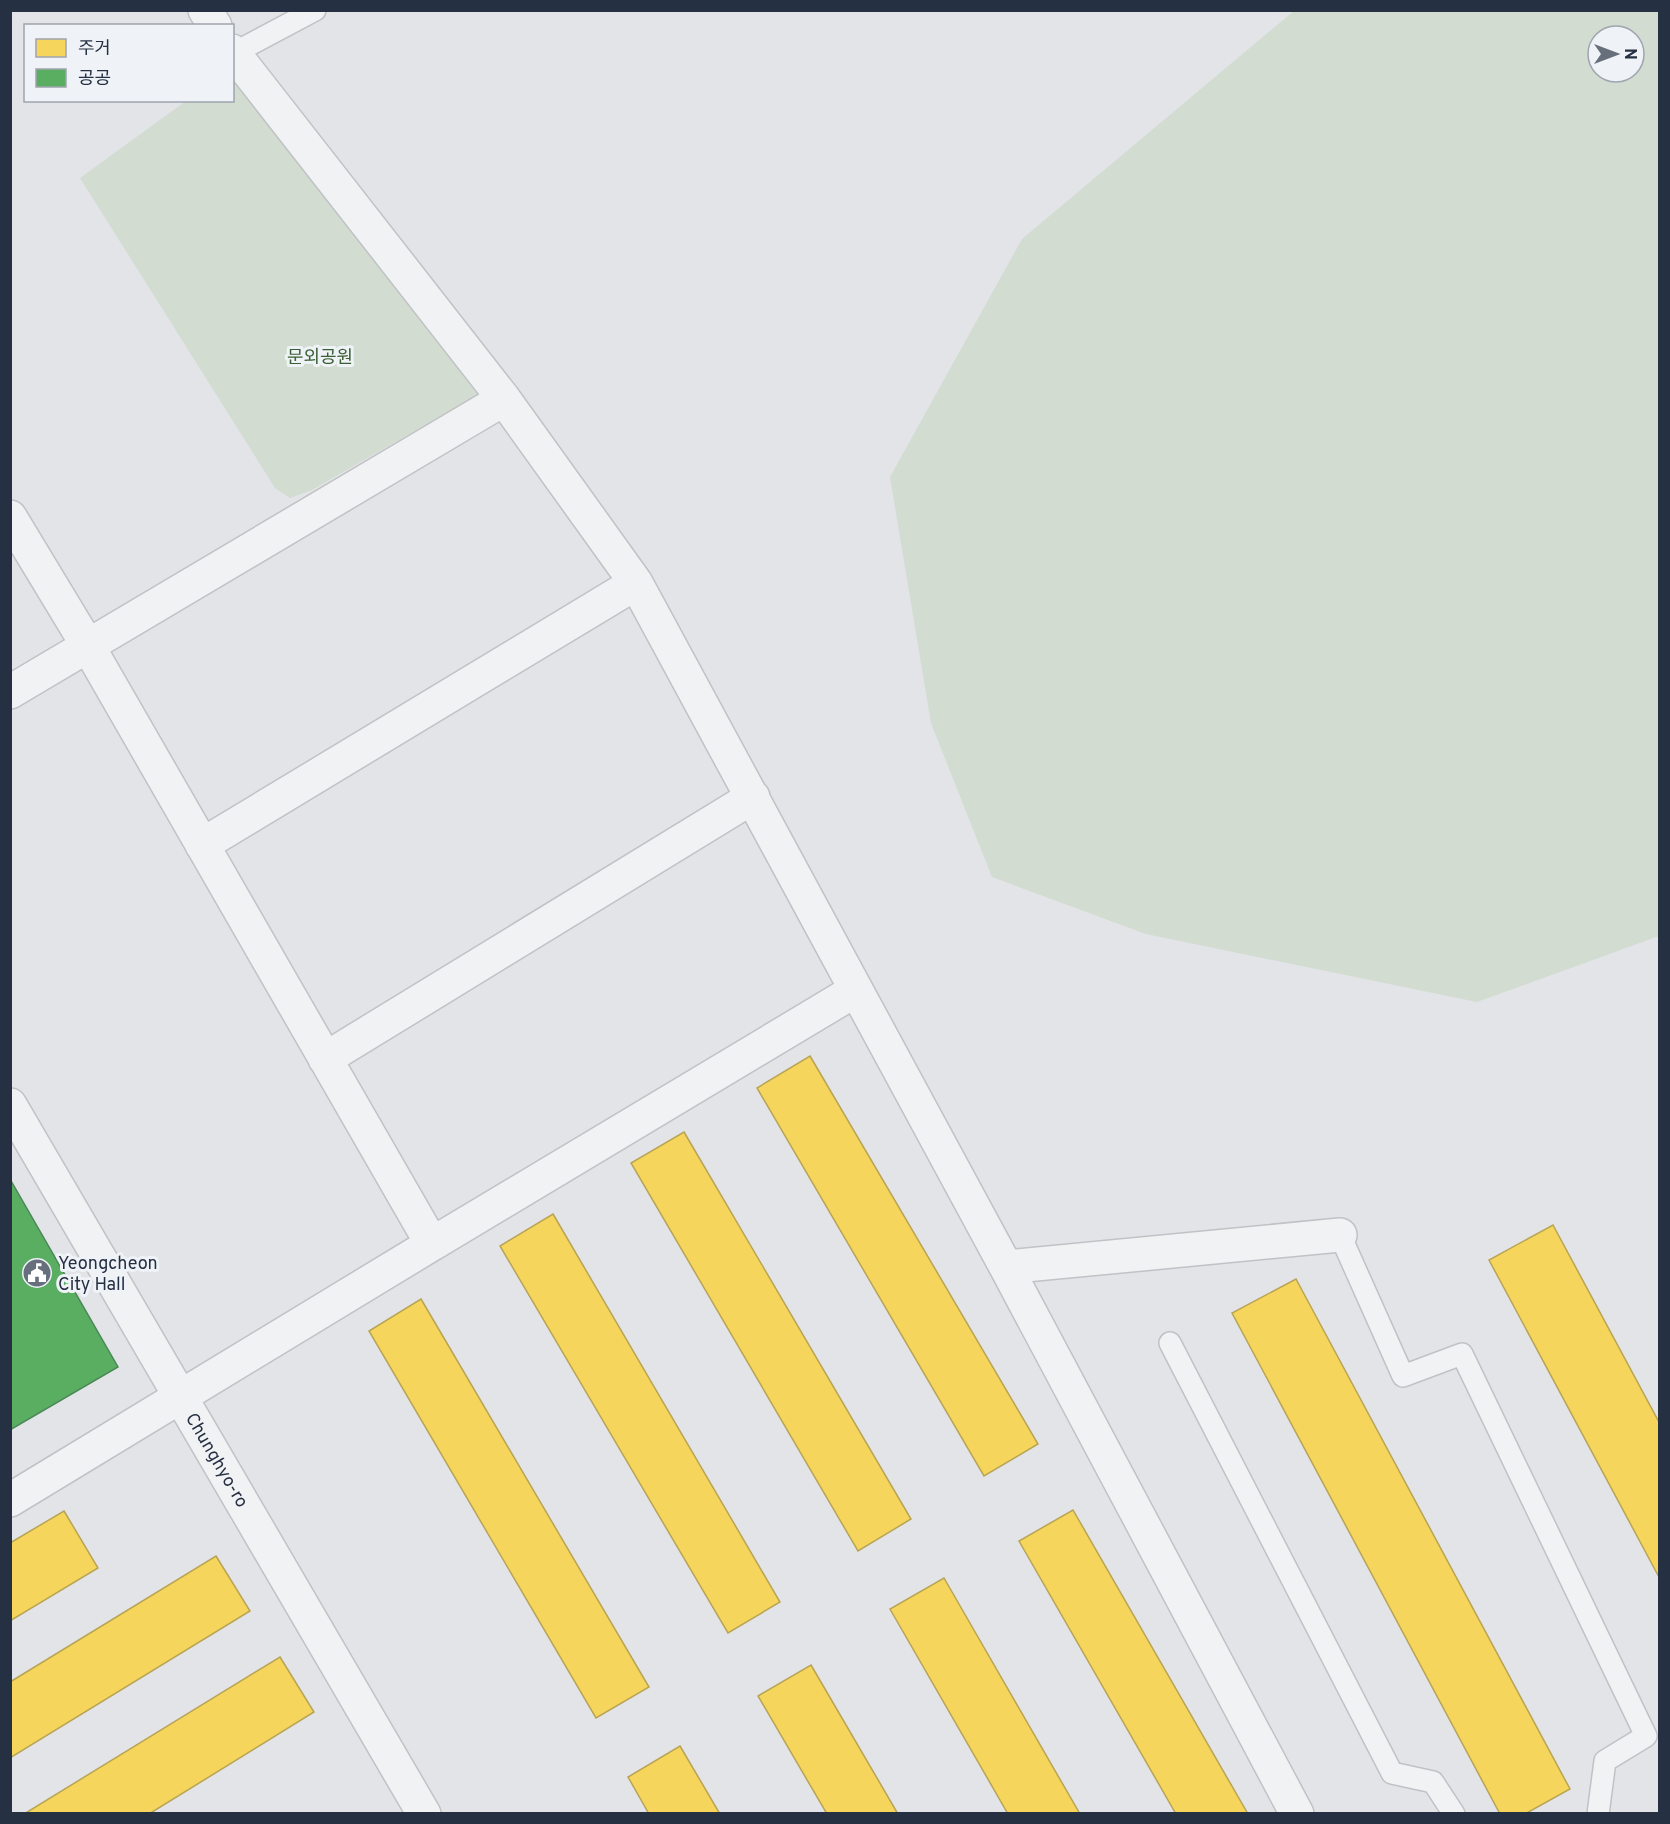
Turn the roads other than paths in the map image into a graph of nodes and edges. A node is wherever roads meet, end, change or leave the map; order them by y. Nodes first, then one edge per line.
1 (205, 10) edge
2 (315, 10) edge
3 (214, 24) edge
4 (234, 51) edge
5 (234, 53) edge
6 (504, 399) junction
7 (10, 517) edge
8 (636, 583) junction
9 (88, 646) junction
10 (10, 692) edge
11 (753, 797) junction
12 (202, 845) junction
13 (856, 990) junction
14 (324, 1059) junction
15 (10, 1105) edge
16 (1340, 1234) joint
17 (432, 1244) junction
18 (1006, 1267) junction
19 (1170, 1343) dead end
20 (180, 1395) junction
21 (10, 1500) edge
22 (424, 1814) edge
23 (1297, 1814) edge
24 (1454, 1814) edge
25 (1598, 1814) edge

1 - 3 street
2 - 4 lane
5 - 6 street
6 - 8 street
6 - 9 street
7 - 9 street
8 - 11 street
8 - 12 street
9 - 10 street
9 - 12 street
11 - 13 street
11 - 14 street
12 - 14 street
13 - 17 street
13 - 18 street
14 - 17 street
15 - 20 street, Chunghyo-ro
16 - 18 street
16 - 25 lane
17 - 20 street
18 - 23 street
19 - 24 lane
20 - 21 street
20 - 22 street, Chunghyo-ro

